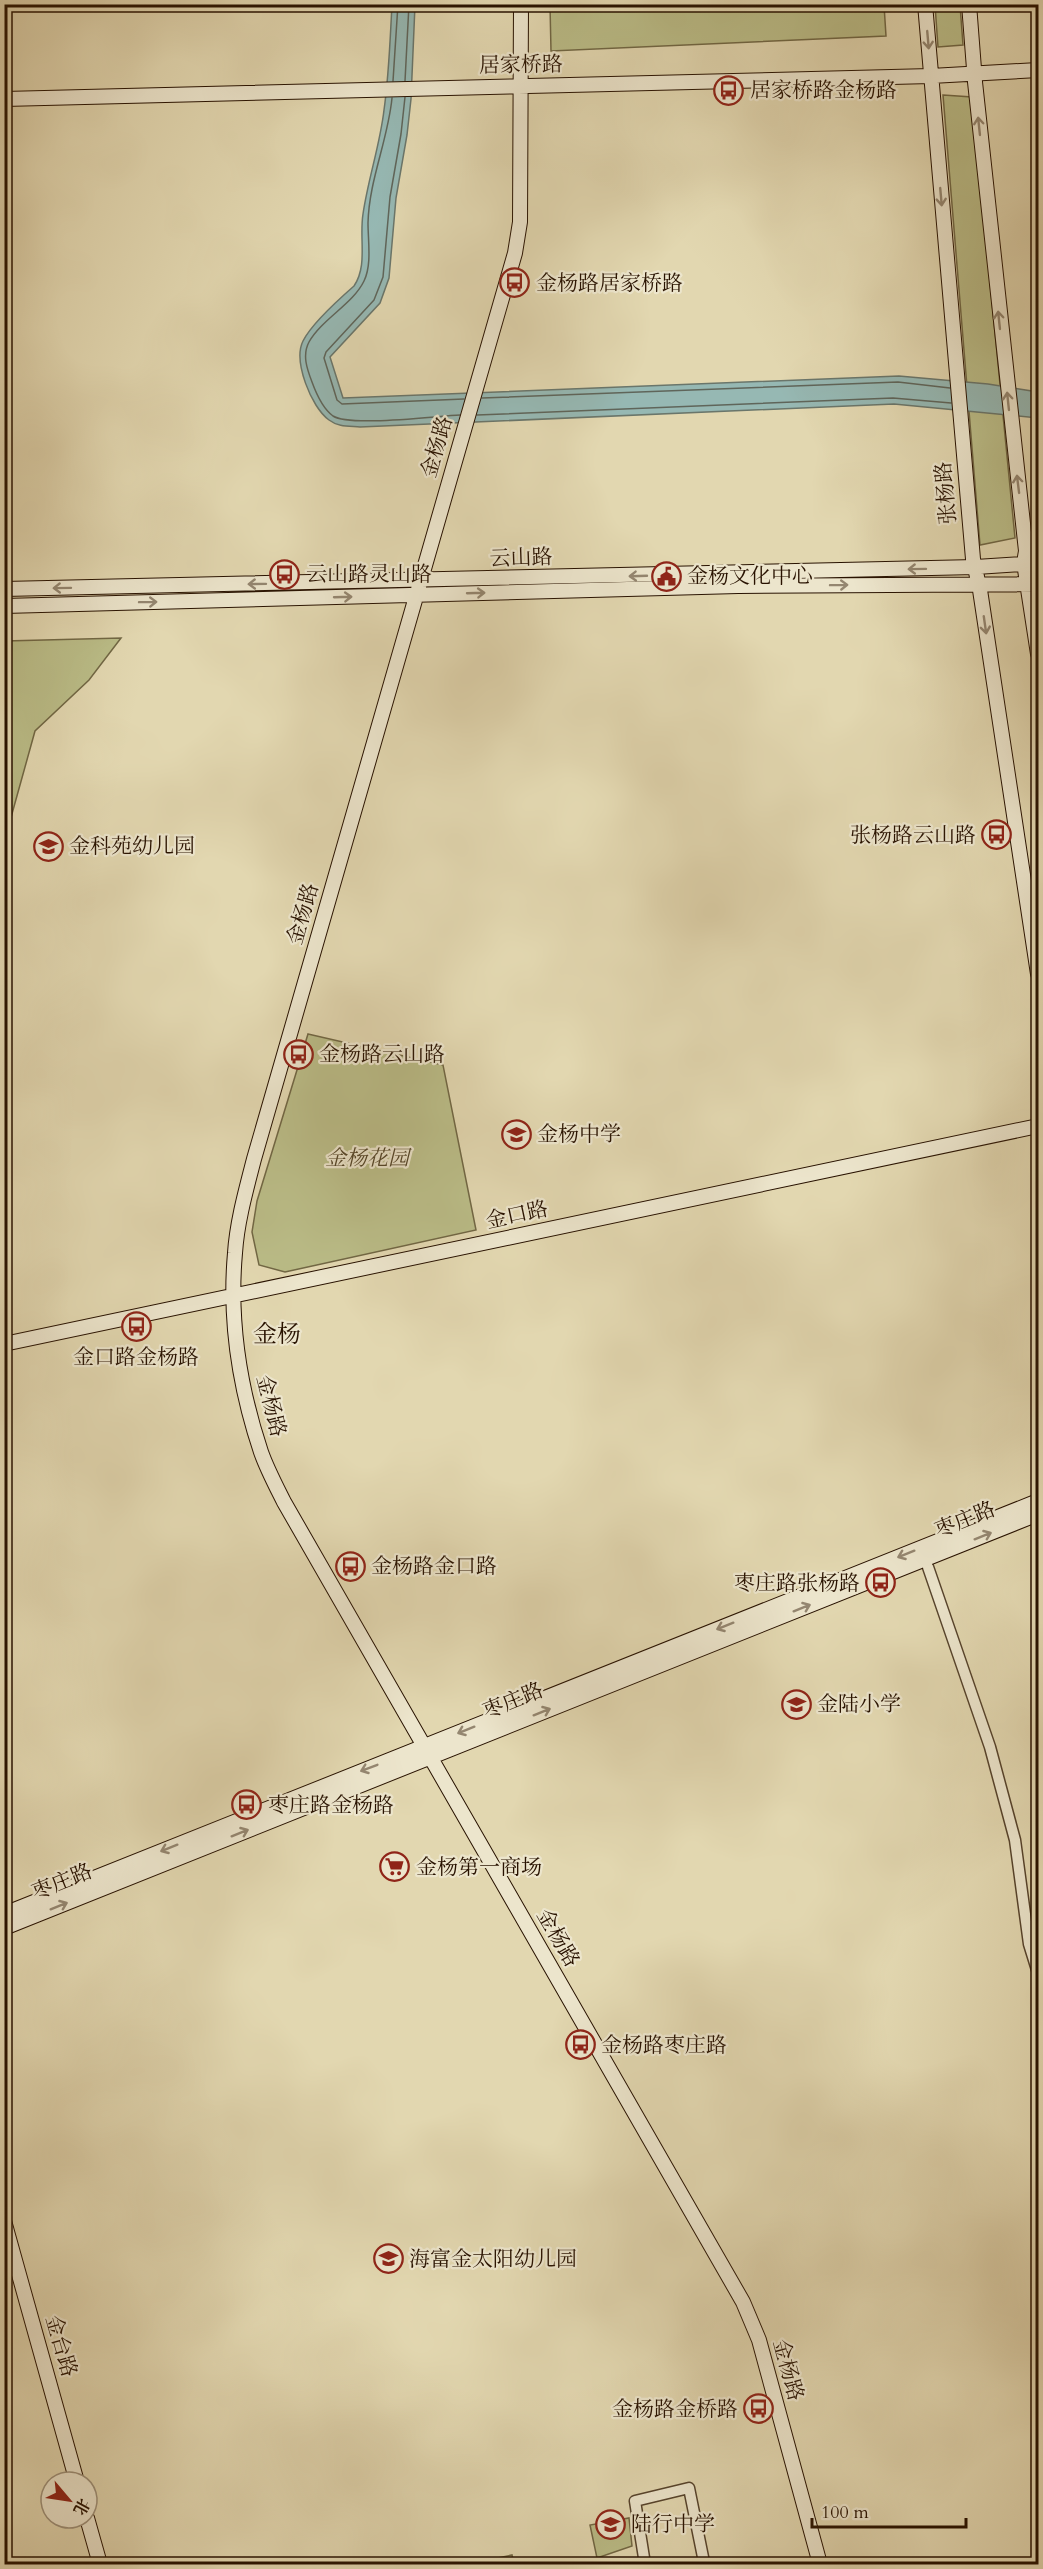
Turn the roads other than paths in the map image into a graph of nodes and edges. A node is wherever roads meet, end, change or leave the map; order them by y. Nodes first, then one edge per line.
1 (521, 4) edge
2 (925, 4) edge
3 (969, 4) edge
4 (1038, 70) edge
5 (974, 72) junction
6 (931, 76) junction
7 (521, 86) junction
8 (4, 99) edge
9 (1024, 562) junction
10 (1038, 563) edge
11 (975, 567) junction
12 (978, 584) junction
13 (1033, 584) edge
14 (419, 588) junction
15 (4, 590) edge
16 (4, 606) edge
17 (1038, 654) edge
18 (1038, 974) edge
19 (1038, 1126) edge
20 (233, 1297) junction
21 (4, 1344) edge
22 (1038, 1501) edge
23 (1038, 1514) edge
24 (928, 1567) dead end
25 (427, 1752) junction
26 (4, 1914) edge
27 (4, 1928) edge
28 (1038, 1973) edge
29 (4, 2221) edge
30 (74, 2470) edge
31 (90, 2530) edge
32 (100, 2565) edge
33 (645, 2565) edge
34 (687, 2565) edge
35 (820, 2565) edge

1 - 7 street, 金杨路
2 -> 6 street, 张杨路
3 - 5 street
4 - 5 street, 居家桥路
5 - 6 street, 居家桥路
9 -> 5 street
6 - 7 street, 居家桥路
6 -> 11 street, 张杨路
7 - 8 street, 居家桥路
7 - 14 street, 金杨路
9 - 10 street, 云山路
9 - 11 street, 云山路
9 - 13 street
11 - 12 street, 张杨路
11 -> 14 street, 云山路
12 - 13 street, 云山路
14 -> 12 street, 云山路
12 -> 18 street, 张杨路
13 - 17 street
14 -> 15 street, 云山路
16 -> 14 street, 云山路
14 - 20 street, 金杨路
19 - 20 street, 金口路
20 - 21 street, 金口路
20 - 25 street, 金杨路
22 -> 25 street, 枣庄路
25 -> 23 street, 枣庄路
24 - 28 street
25 -> 26 street, 枣庄路
27 -> 25 street, 枣庄路
25 - 35 street, 金杨路
29 - 30 street, 金台路
31 - 32 street
33 - 34 street

